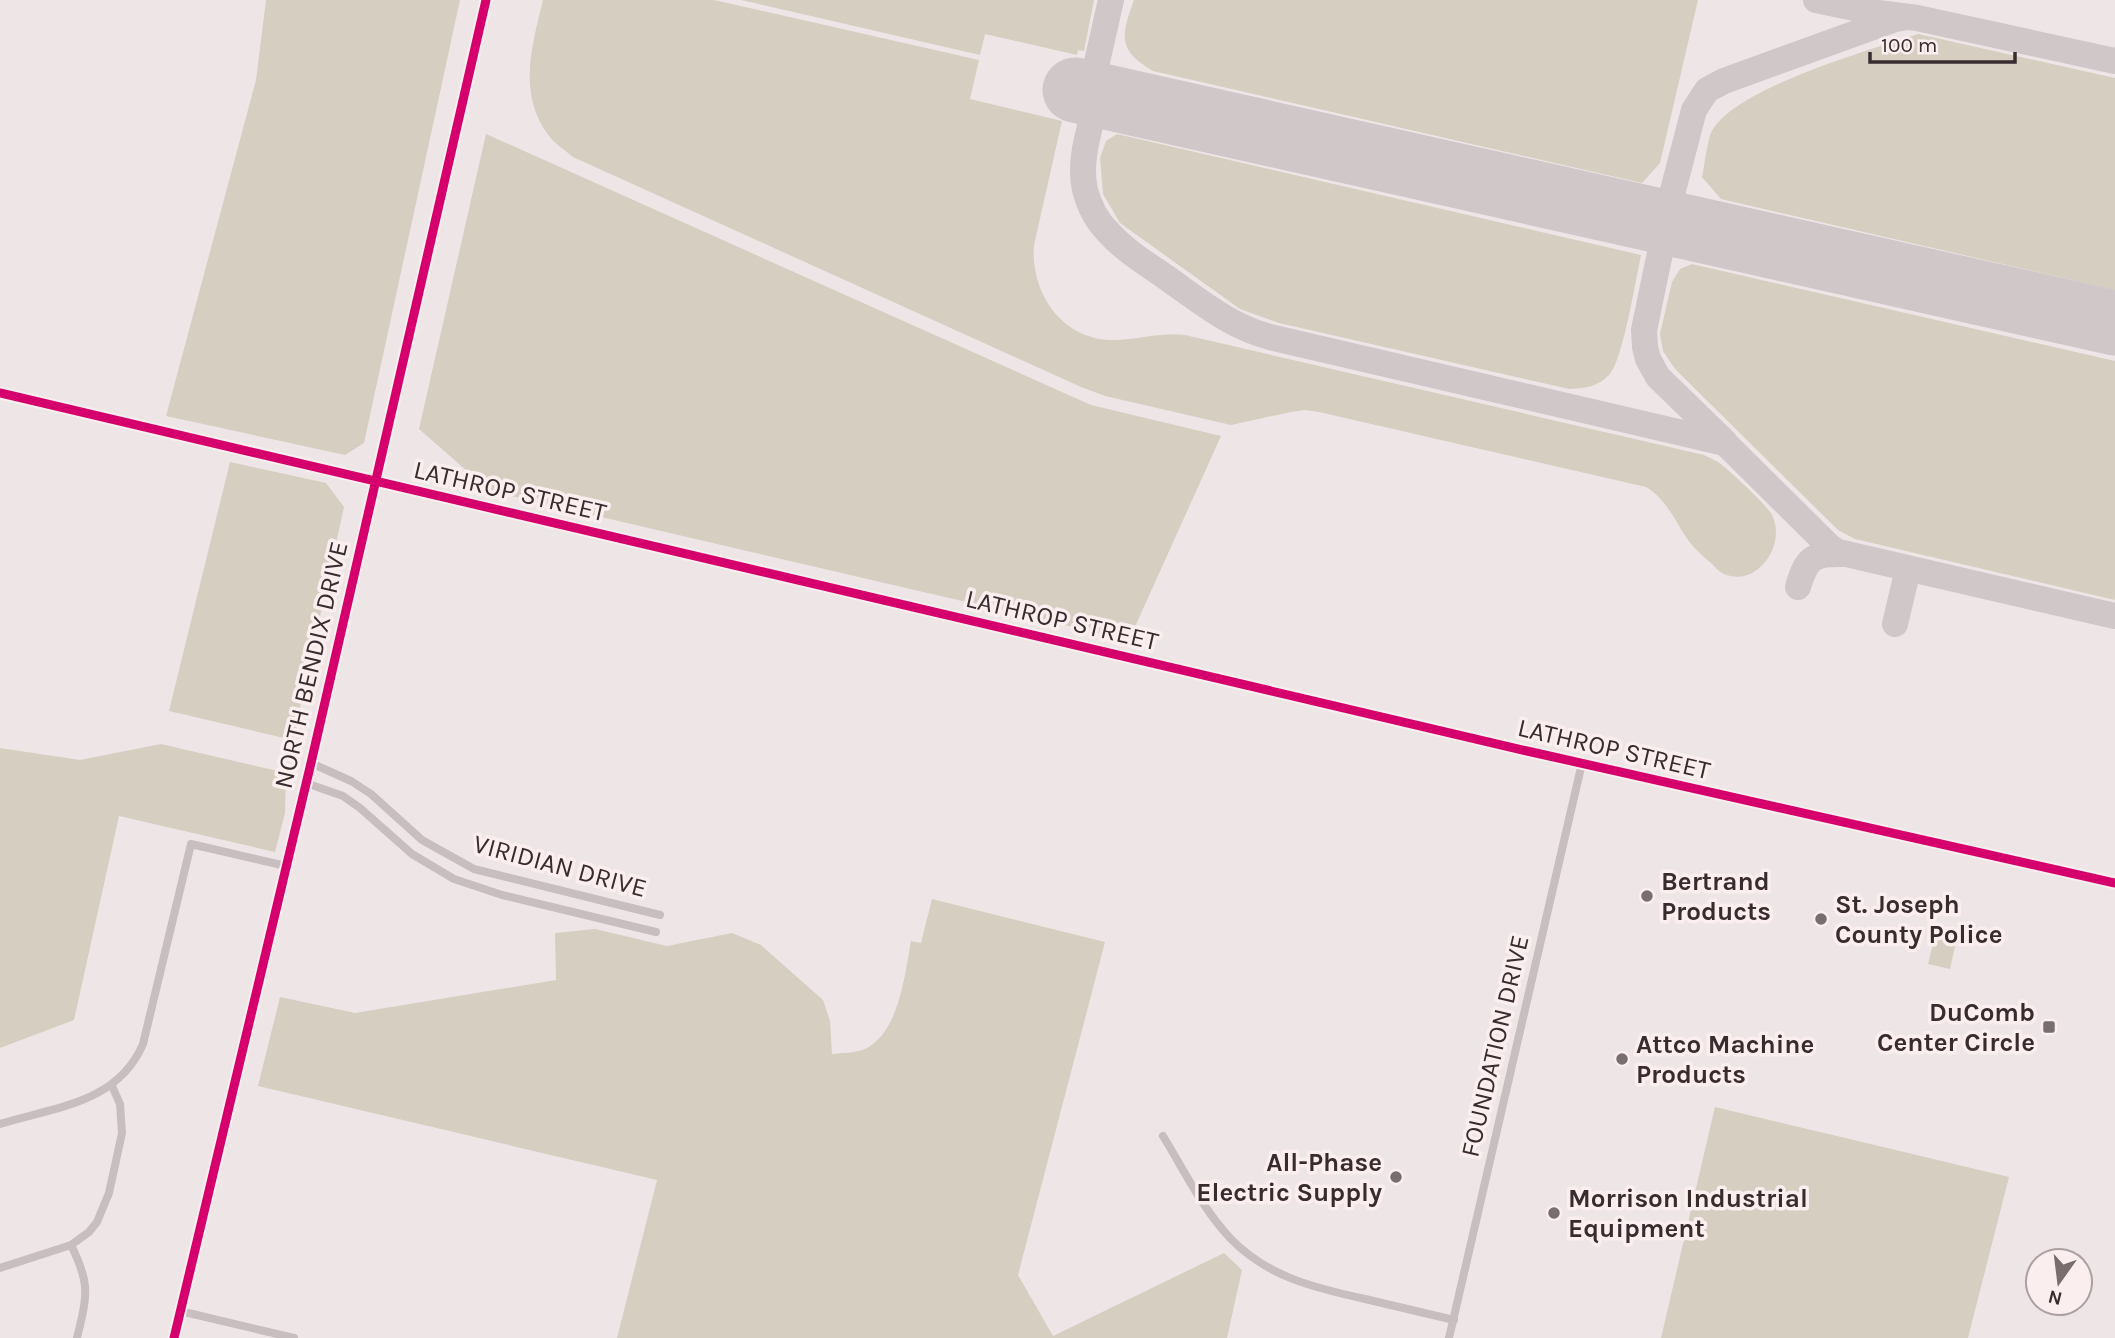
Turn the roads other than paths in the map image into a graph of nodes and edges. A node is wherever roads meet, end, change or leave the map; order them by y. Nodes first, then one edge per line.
1 (486, 0) edge
2 (0, 393) edge
3 (374, 481) junction
4 (311, 762) junction
5 (1582, 763) junction
6 (306, 783) junction
7 (286, 866) junction
8 (2115, 883) edge
9 (660, 915) dead end
10 (656, 932) dead end
11 (112, 1086) junction
12 (0, 1124) edge
13 (1163, 1136) dead end
14 (71, 1245) junction
15 (0, 1268) edge
16 (180, 1311) junction
17 (1454, 1320) junction
18 (77, 1338) edge
19 (174, 1338) edge
20 (294, 1338) edge
21 (1450, 1338) edge

1 - 3 street, NORTH BENDIX DRIVE
2 - 3 street, LATHROP STREET
3 - 4 street, NORTH BENDIX DRIVE
3 - 5 street, LATHROP STREET
4 - 6 street, NORTH BENDIX DRIVE
4 - 9 street, VIRIDIAN DRIVE
5 - 8 street, LATHROP STREET
5 - 17 street, FOUNDATION DRIVE
6 - 7 street, NORTH BENDIX DRIVE
6 - 10 street, VIRIDIAN DRIVE
7 - 11 street
7 - 16 street, NORTH BENDIX DRIVE
11 - 12 street
11 - 14 street
13 - 17 street
14 - 15 street
14 - 18 street
16 - 19 street, NORTH BENDIX DRIVE
16 - 20 street
17 - 21 street, FOUNDATION DRIVE

